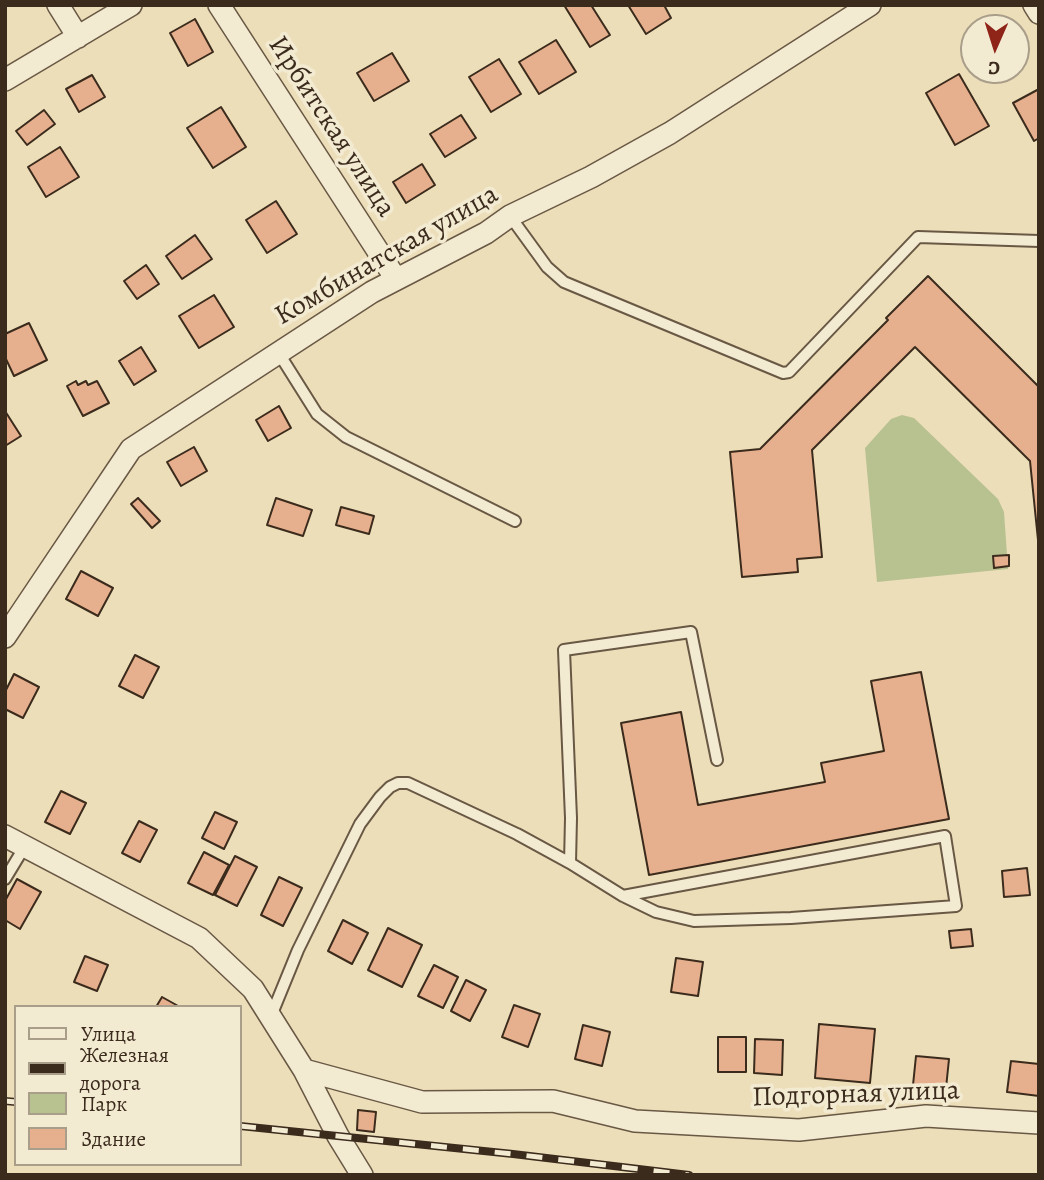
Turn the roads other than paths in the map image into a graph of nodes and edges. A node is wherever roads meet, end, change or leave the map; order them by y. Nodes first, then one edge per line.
1 (58, 5) edge
2 (131, 5) edge
3 (219, 5) edge
4 (870, 5) edge
5 (1034, 5) edge
6 (1039, 13) edge
7 (78, 37) junction
8 (5, 80) edge
9 (510, 216) junction
10 (1039, 241) edge
11 (396, 279) junction
12 (278, 352) junction
13 (515, 521) dead end
14 (5, 637) edge
15 (717, 760) dead end
16 (5, 836) edge
17 (24, 846) junction
18 (570, 863) junction
19 (5, 879) edge
20 (623, 896) junction
21 (271, 1017) junction
22 (304, 1070) junction
23 (1039, 1123) edge
24 (362, 1175) edge

1 - 7 street
2 - 7 street
3 - 11 street, Ирбитская улица
4 - 9 street, Комбинатская улица
5 - 6 street
7 - 8 street
9 - 10 lane
9 - 11 street, Комбинатская улица
11 - 12 street, Комбинатская улица
12 - 13 lane
12 - 14 street, Комбинатская улица
15 - 18 lane
16 - 17 street
17 - 19 lane
17 - 21 street
18 - 20 lane
18 - 21 lane
20 - 20 lane
21 - 22 street
22 - 23 street, Подгорная улица
22 - 24 street

